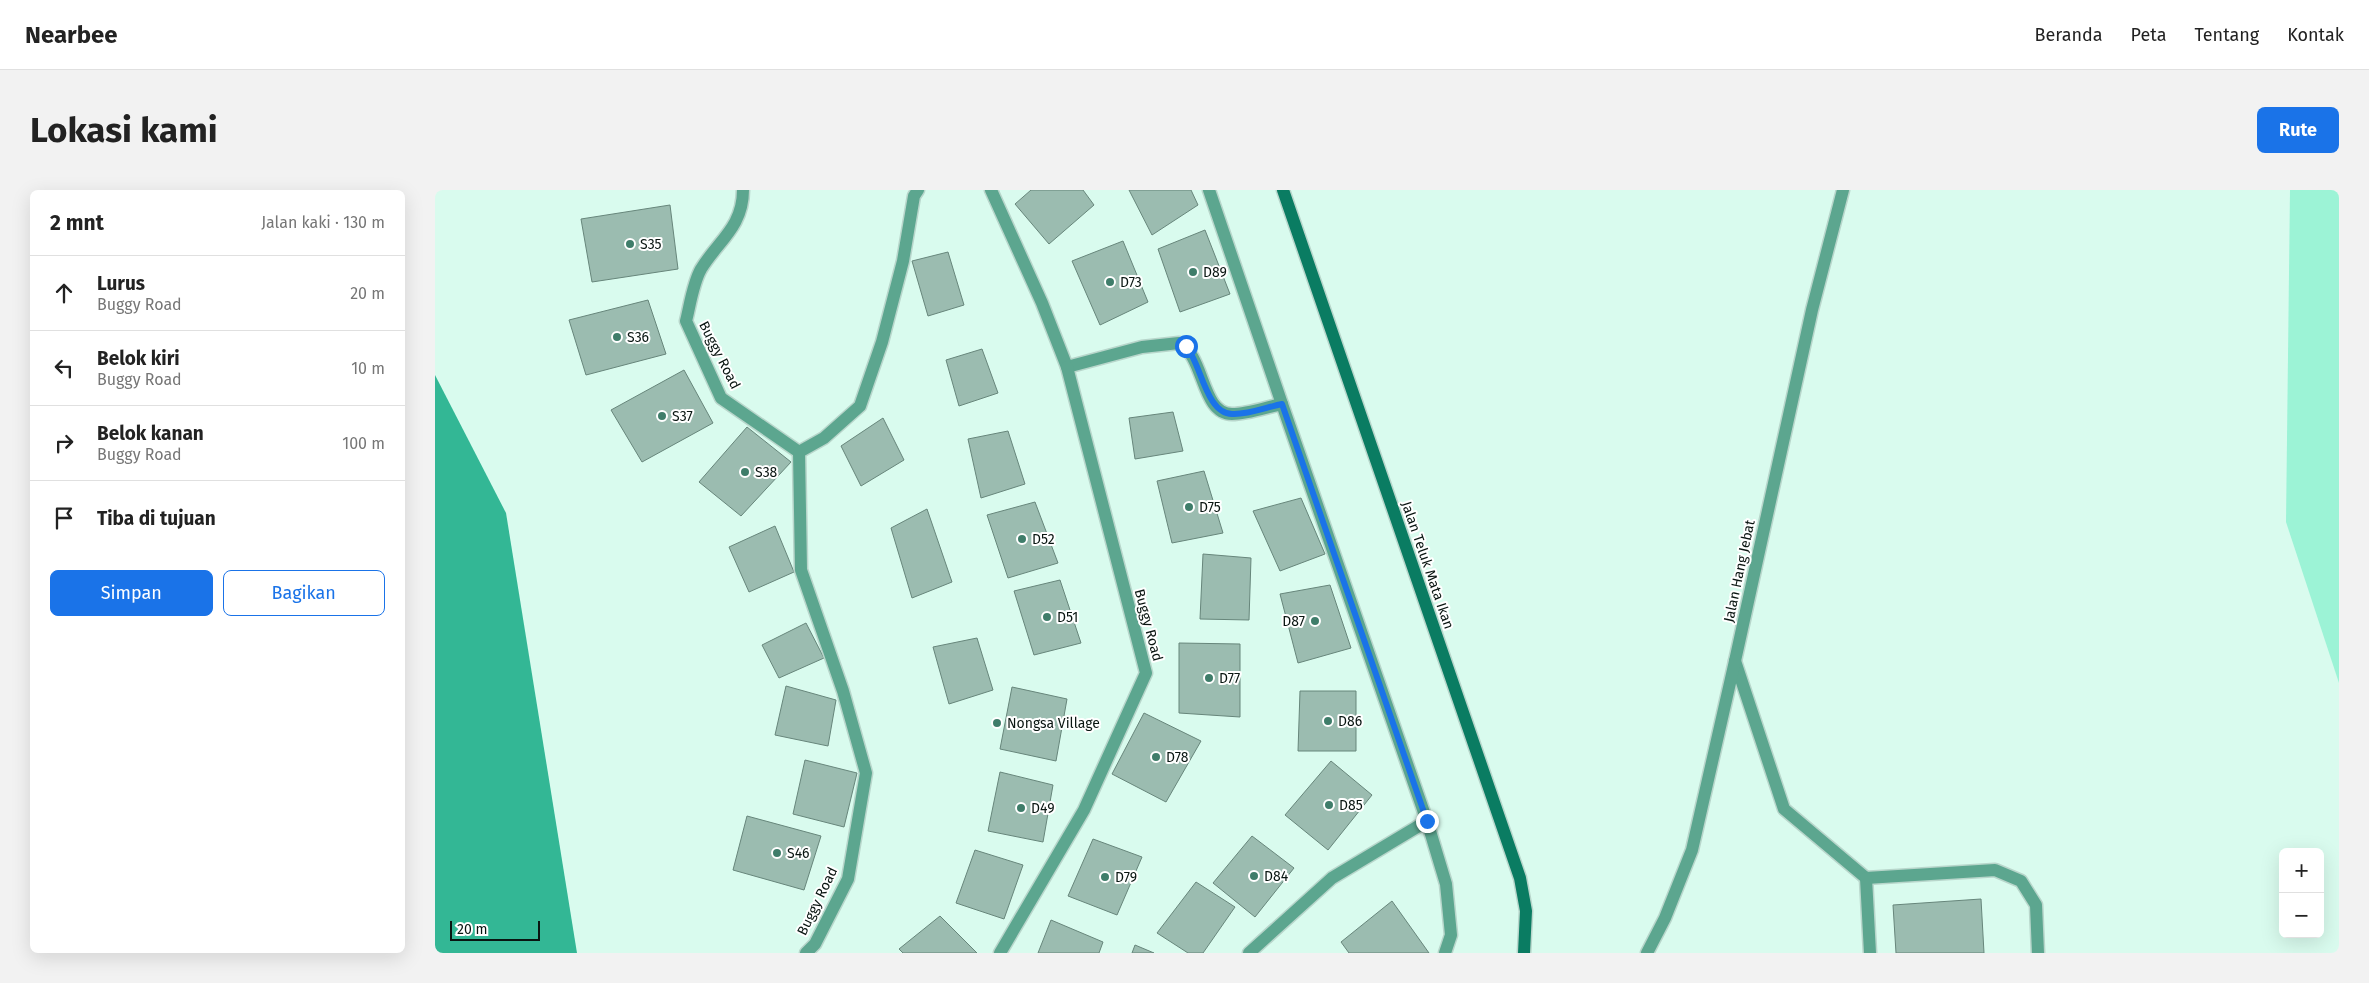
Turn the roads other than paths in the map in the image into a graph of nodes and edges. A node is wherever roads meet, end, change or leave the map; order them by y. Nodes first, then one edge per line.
1 (743, 190) edge
2 (918, 190) edge
3 (991, 190) edge
4 (1209, 190) edge
5 (1283, 190) edge
6 (1843, 190) edge
7 (1067, 366) junction
8 (1282, 404) junction
9 (799, 452) junction
10 (1735, 661) junction
11 (1427, 821) junction
12 (1866, 878) junction
13 (806, 953) edge
14 (1000, 953) edge
15 (1249, 953) edge
16 (1445, 953) edge
17 (1524, 953) edge
18 (1647, 953) edge
19 (1870, 953) edge
20 (2038, 953) edge

1 - 9 street, Buggy Road
2 - 9 street
3 - 7 street, Buggy Road
4 - 8 street
5 - 17 main road, Jalan Teluk Mata Ikan
6 - 10 street, Jalan Hang Jebat
7 - 8 street
7 - 14 street, Buggy Road
8 - 11 street
9 - 13 street, Buggy Road
10 - 12 street
10 - 18 street, Jalan Hang Jebat
11 - 15 street
11 - 16 street
12 - 19 street
12 - 20 street

